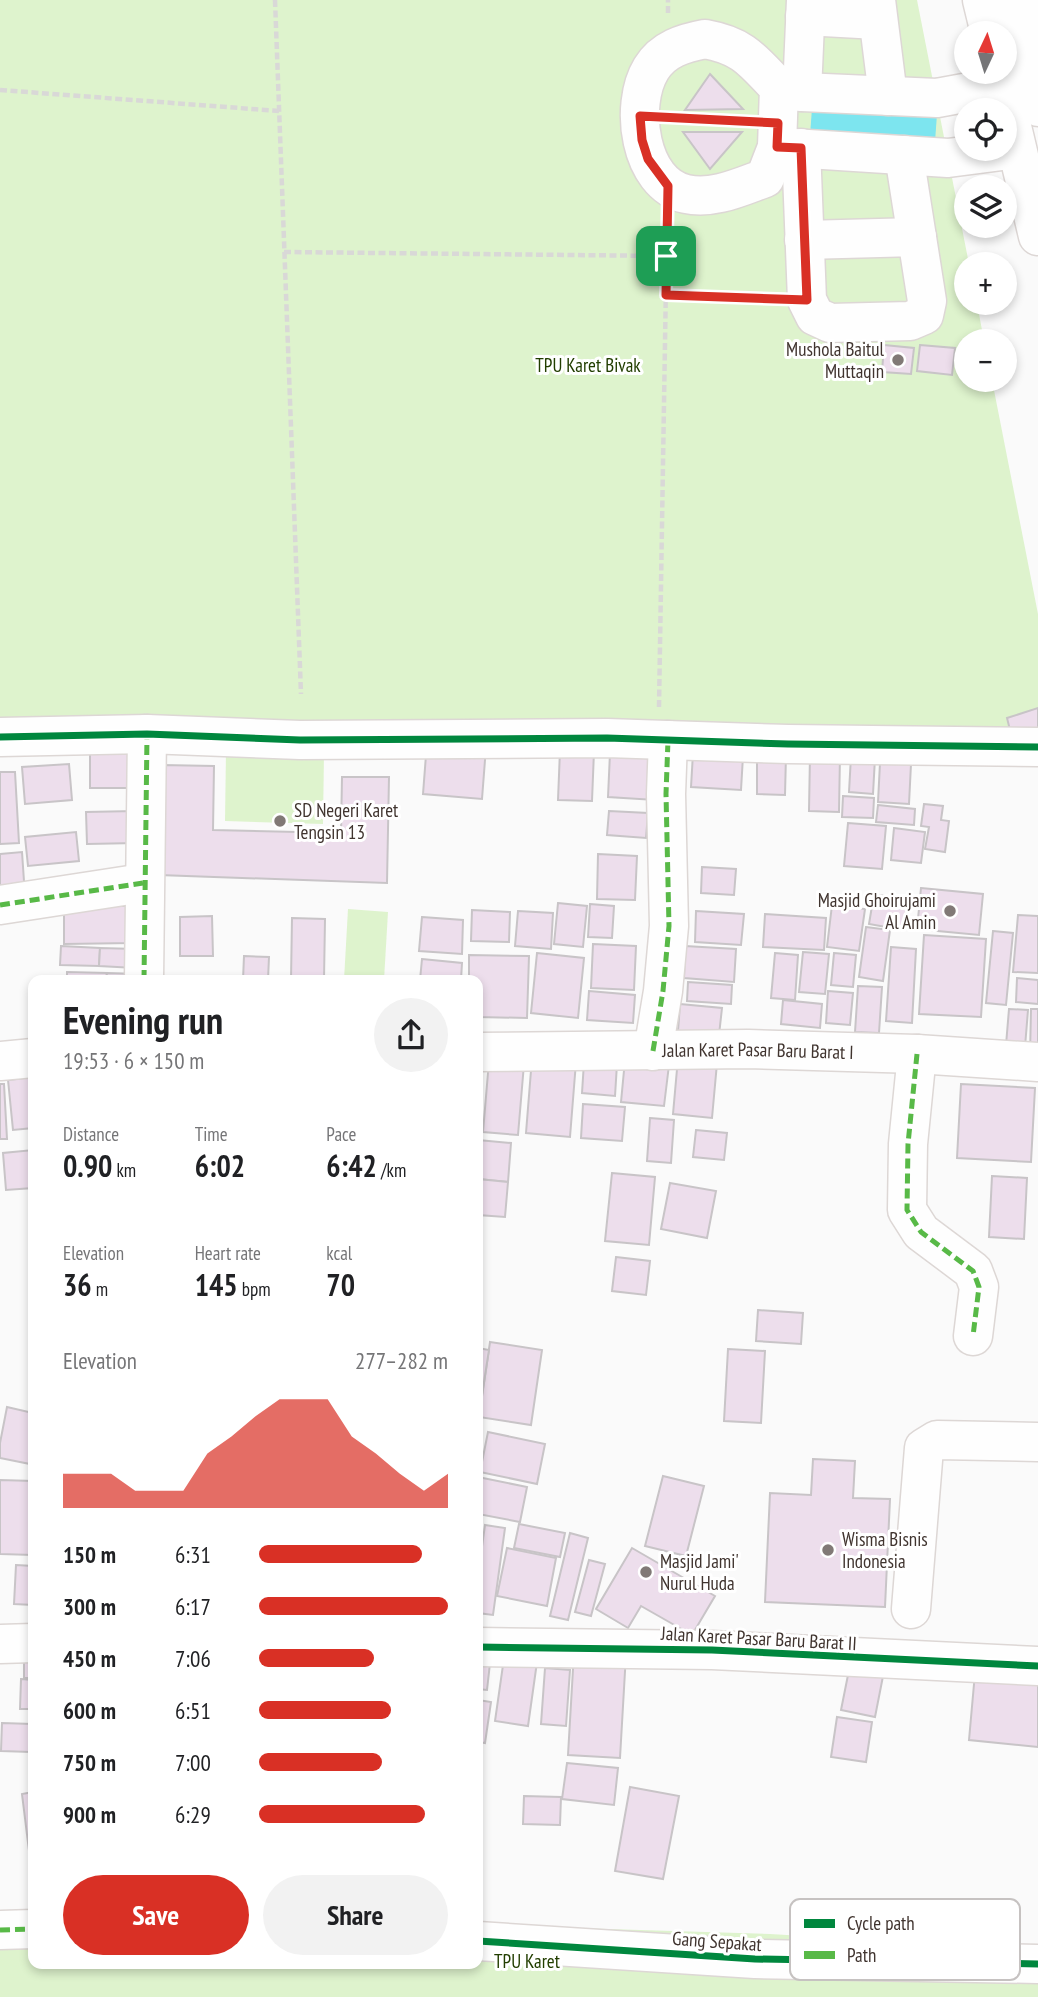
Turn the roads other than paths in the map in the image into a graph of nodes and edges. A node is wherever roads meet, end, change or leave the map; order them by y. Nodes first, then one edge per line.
1 (982, 0) edge
2 (1019, 0) edge
3 (805, 8) edge
4 (877, 10) edge
5 (987, 21) edge
6 (1016, 21) edge
7 (1017, 79) edge
8 (974, 84) edge
9 (888, 96) junction
10 (1038, 107) edge
11 (787, 119) junction
12 (1017, 153) edge
13 (904, 155) junction
14 (954, 157) edge
15 (1038, 236) edge
16 (917, 237) junction
17 (804, 240) junction
18 (664, 726) junction
19 (147, 734) junction
20 (0, 737) edge
21 (1038, 747) edge
22 (144, 883) junction
23 (0, 905) edge
24 (144, 975) edge
25 (653, 1051) junction
26 (483, 1052) edge
27 (917, 1054) junction
28 (28, 1058) edge
29 (0, 1061) edge
30 (1038, 1062) edge
31 (974, 1336) dead end
32 (1038, 1442) edge
33 (911, 1609) dead end
34 (28, 1643) edge
35 (0, 1644) edge
36 (483, 1647) edge
37 (1038, 1666) edge
38 (28, 1929) edge
39 (0, 1930) edge
40 (483, 1941) edge
41 (790, 1960) edge
42 (1020, 1964) edge
43 (1038, 1964) edge

1 - 5 street
2 - 6 street
3 - 4 street
3 - 11 street
4 - 9 street
7 - 10 street
8 - 9 street
9 - 11 street
11 - 11 street
11 - 13 street
11 - 17 street
12 - 15 street
13 - 14 street
13 - 16 street
16 - 17 street
16 - 17 street
18 - 19 street
18 - 21 street
18 - 25 street
19 - 20 street
19 - 22 street
22 - 23 street
22 - 24 street
25 - 26 street, Jalan Karet Pasar Baru Barat I
25 - 27 street, Jalan Karet Pasar Baru Barat I
27 - 30 street, Jalan Karet Pasar Baru Barat I
27 - 31 street
28 - 29 street
32 - 33 street
34 - 35 street
36 - 37 street, Jalan Karet Pasar Baru Barat II
38 - 39 street
40 - 41 street, Gang Sepakat
42 - 43 street, Gang Sepakat

